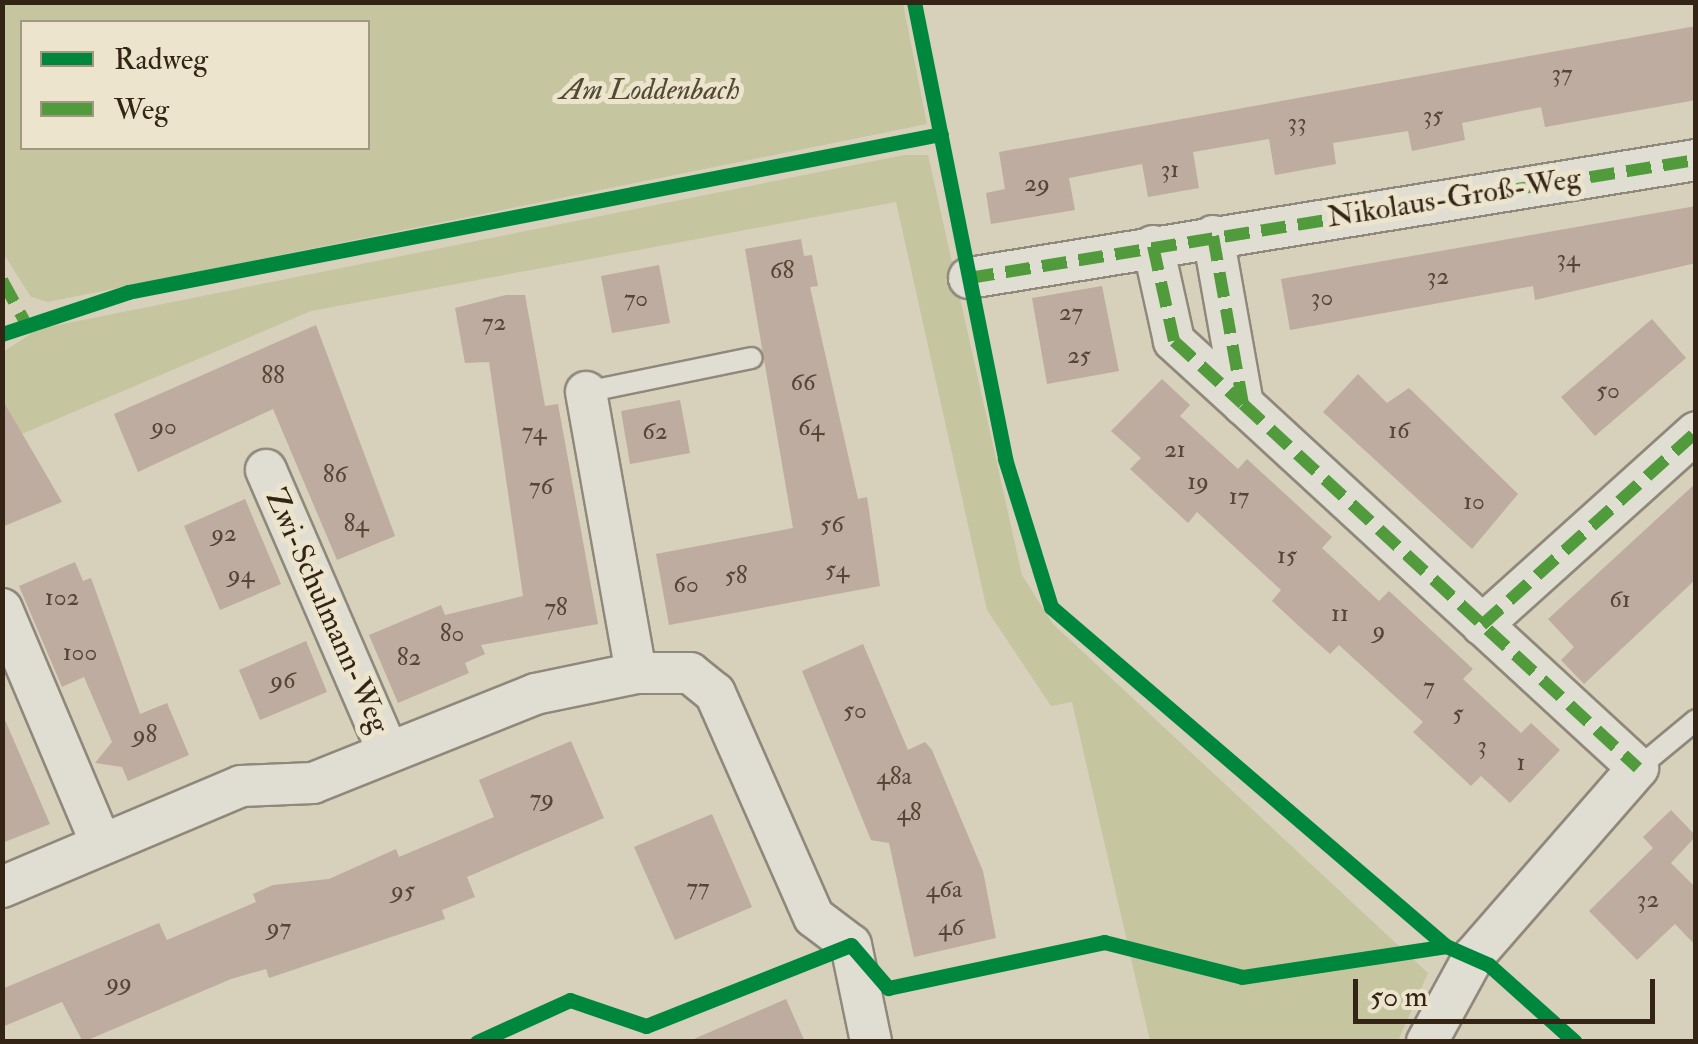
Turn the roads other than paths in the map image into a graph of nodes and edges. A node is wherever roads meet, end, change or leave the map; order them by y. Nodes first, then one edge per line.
1 (1696, 160) edge
2 (1213, 236) junction
3 (1154, 246) junction
4 (969, 278) dead end
5 (752, 358) dead end
6 (586, 392) joint
7 (1243, 404) junction
8 (1696, 432) edge
9 (266, 470) dead end
10 (2, 609) edge
11 (1482, 624) junction
12 (636, 673) junction
13 (1696, 720) edge
14 (388, 752) junction
15 (1638, 768) junction
16 (102, 842) junction
17 (2, 887) edge
18 (871, 1042) edge
19 (1427, 1042) edge

1 - 2 street, Nikolaus-Groß-Weg
2 - 3 street, Nikolaus-Groß-Weg
2 - 7 street
3 - 4 street, Nikolaus-Groß-Weg
3 - 7 street
5 - 6 lane
6 - 12 street
7 - 11 street
8 - 11 street
9 - 14 street, Zwi-Schulmann-Weg
10 - 16 street
11 - 15 street
12 - 14 street, Zwi-Schulmann-Weg
12 - 18 street, Zwi-Schulmann-Weg
13 - 15 lane
14 - 16 street, Zwi-Schulmann-Weg
15 - 19 street
16 - 17 street, Zwi-Schulmann-Weg

